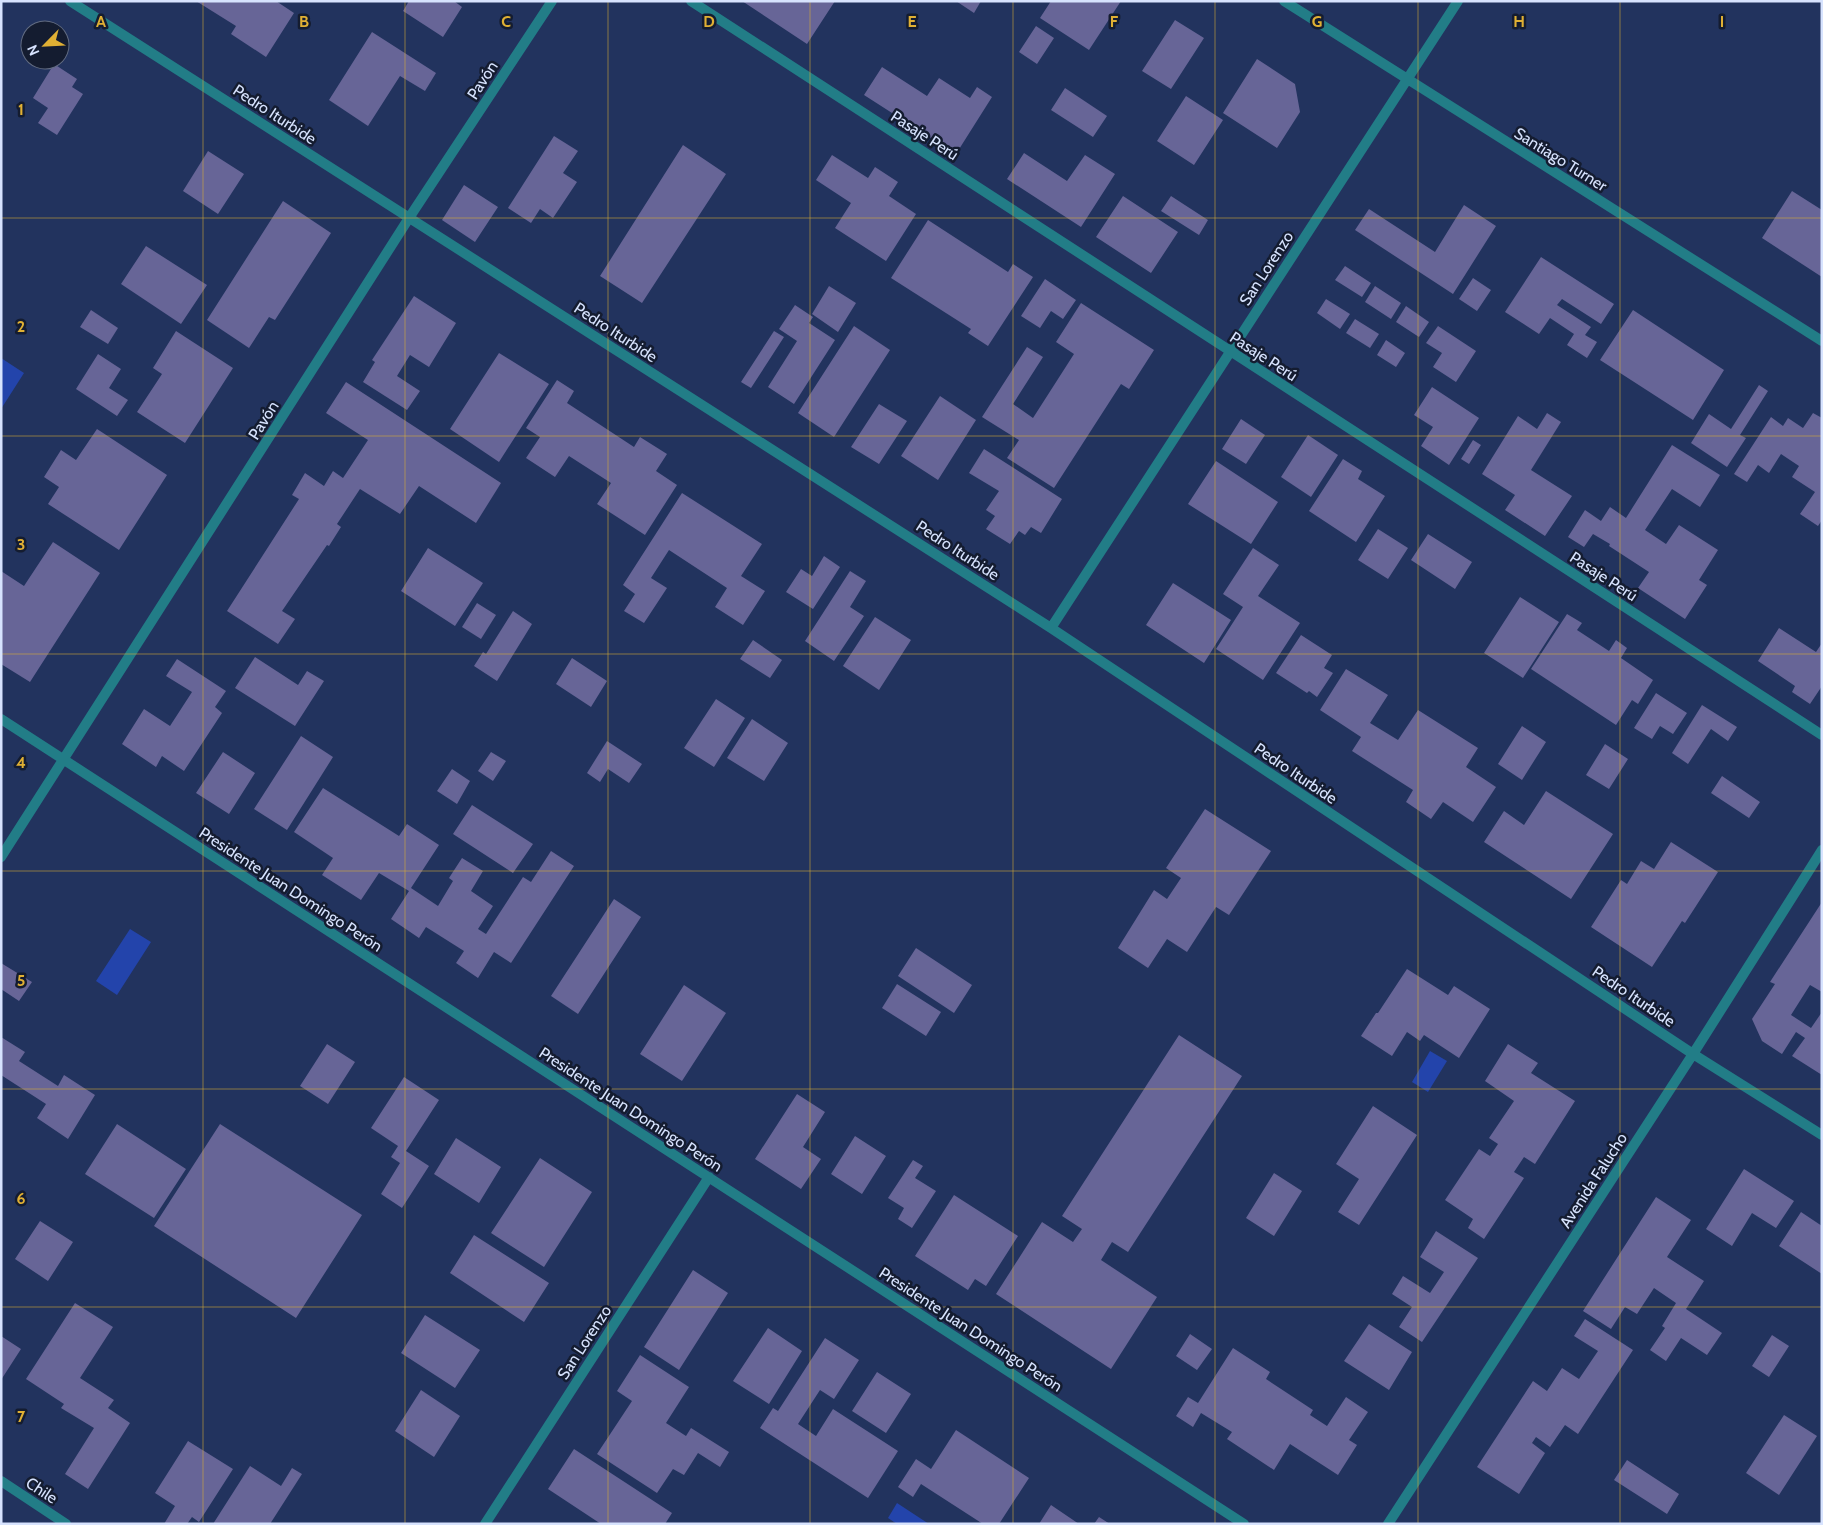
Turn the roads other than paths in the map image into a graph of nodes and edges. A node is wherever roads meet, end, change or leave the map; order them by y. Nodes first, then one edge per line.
1 (70, 1) edge
2 (552, 1) edge
3 (691, 1) edge
4 (1284, 1) edge
5 (1458, 1) edge
6 (1408, 80) junction
7 (409, 218) junction
8 (1822, 341) edge
9 (1230, 351) junction
10 (1051, 628) junction
11 (1, 719) edge
12 (1822, 735) edge
13 (64, 760) junction
14 (1822, 850) edge
15 (1, 858) edge
16 (1693, 1054) junction
17 (1822, 1135) edge
18 (709, 1178) junction
19 (1, 1481) edge
20 (66, 1524) edge
21 (484, 1524) edge
22 (1244, 1524) edge
23 (1388, 1524) edge

1 - 7 street, Pedro Iturbide
2 - 7 street, Pavón
3 - 9 street, Pasaje Perú
4 - 6 street, Santiago Turner
5 - 6 street, San Lorenzo
6 - 8 street, Santiago Turner
6 - 9 street, San Lorenzo
7 - 10 street, Pedro Iturbide
7 - 13 street, Pavón
9 - 10 street, San Lorenzo
9 - 12 street, Pasaje Perú
10 - 16 street, Pedro Iturbide
11 - 13 street, Presidente Juan Domingo Perón
13 - 15 street, Pavón
13 - 18 street, Presidente Juan Domingo Perón
14 - 16 street, Avenida Falucho
16 - 17 street, Pedro Iturbide
16 - 23 street, Avenida Falucho
18 - 21 street, San Lorenzo
18 - 22 street, Presidente Juan Domingo Perón
19 - 20 street, Chile

